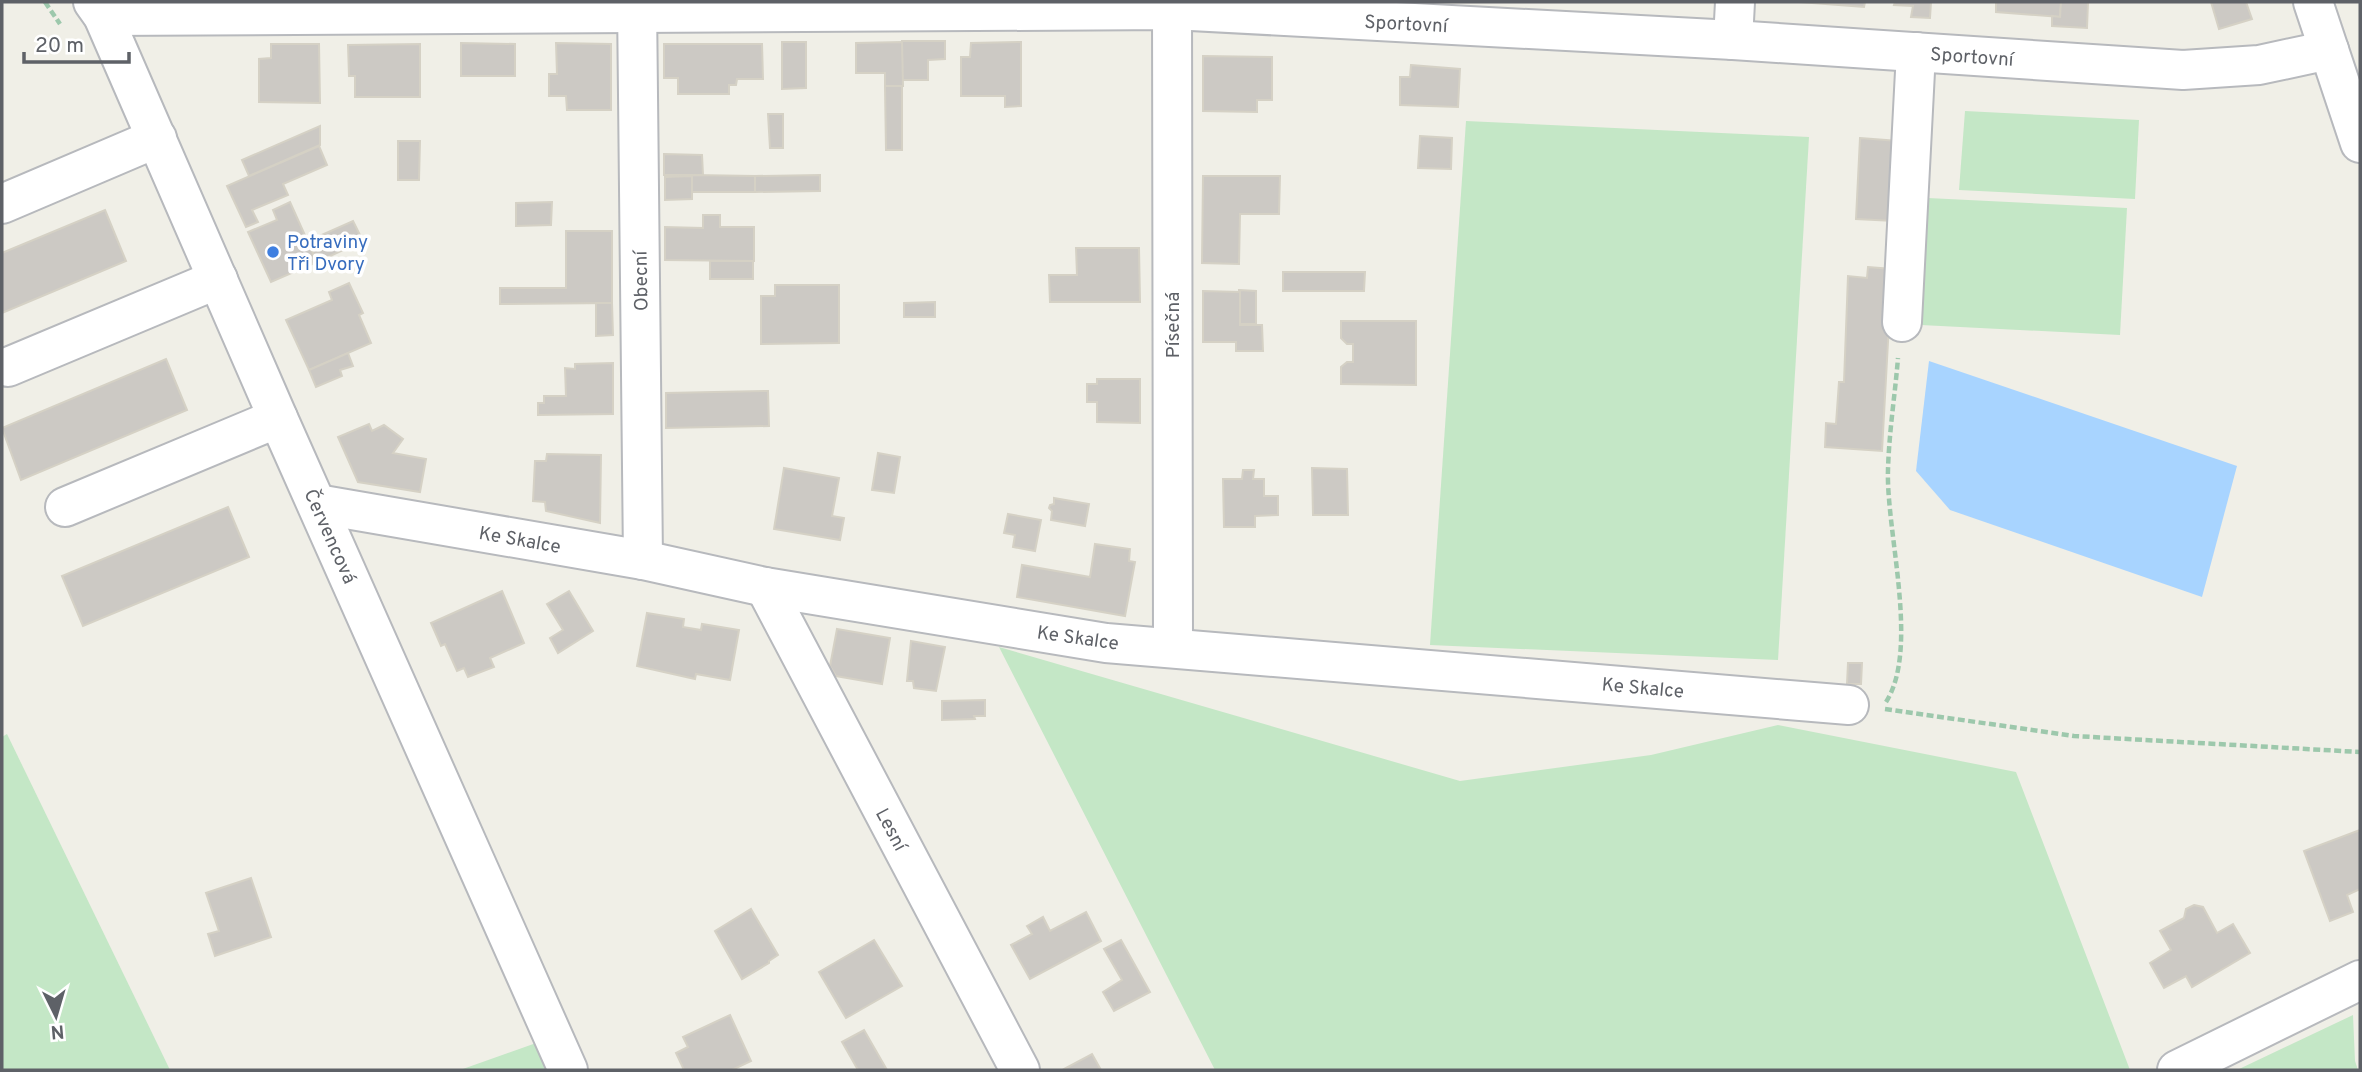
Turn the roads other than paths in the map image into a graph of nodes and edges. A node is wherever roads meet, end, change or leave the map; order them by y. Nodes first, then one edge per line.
1 (1735, 2) edge
2 (2313, 2) edge
3 (1172, 6) edge
4 (637, 7) edge
5 (98, 9) edge
6 (1733, 40) junction
7 (2329, 50) junction
8 (1916, 52) junction
9 (158, 138) junction
10 (2360, 143) edge
11 (2, 204) edge
12 (218, 279) junction
13 (1902, 322) road end
14 (8, 367) dead end
15 (278, 418) junction
16 (317, 504) junction
17 (65, 507) dead end
18 (643, 560) junction
19 (765, 587) junction
20 (1173, 648) junction
21 (1849, 705) dead end
22 (2360, 980) edge
23 (568, 1070) edge
24 (1020, 1070) edge
25 (2177, 1070) edge

1 - 6 street
2 - 7 street
3 - 4 street, Sportovní
3 - 6 street, Sportovní
3 - 20 street, Písečná
4 - 5 street, Sportovní
4 - 18 street, Obecní
5 - 9 street, Červencová
6 - 8 street, Sportovní
7 - 8 street, Sportovní
7 - 10 street
8 - 13 street
9 - 11 street
9 - 12 street, Červencová
12 - 14 street
12 - 15 street, Červencová
15 - 16 street, Červencová
15 - 17 street
16 - 18 street, Ke Skalce
16 - 23 street, Červencová
18 - 19 street, Ke Skalce
19 - 20 street, Ke Skalce
19 - 24 street, Lesní
20 - 21 street, Ke Skalce
22 - 25 street

